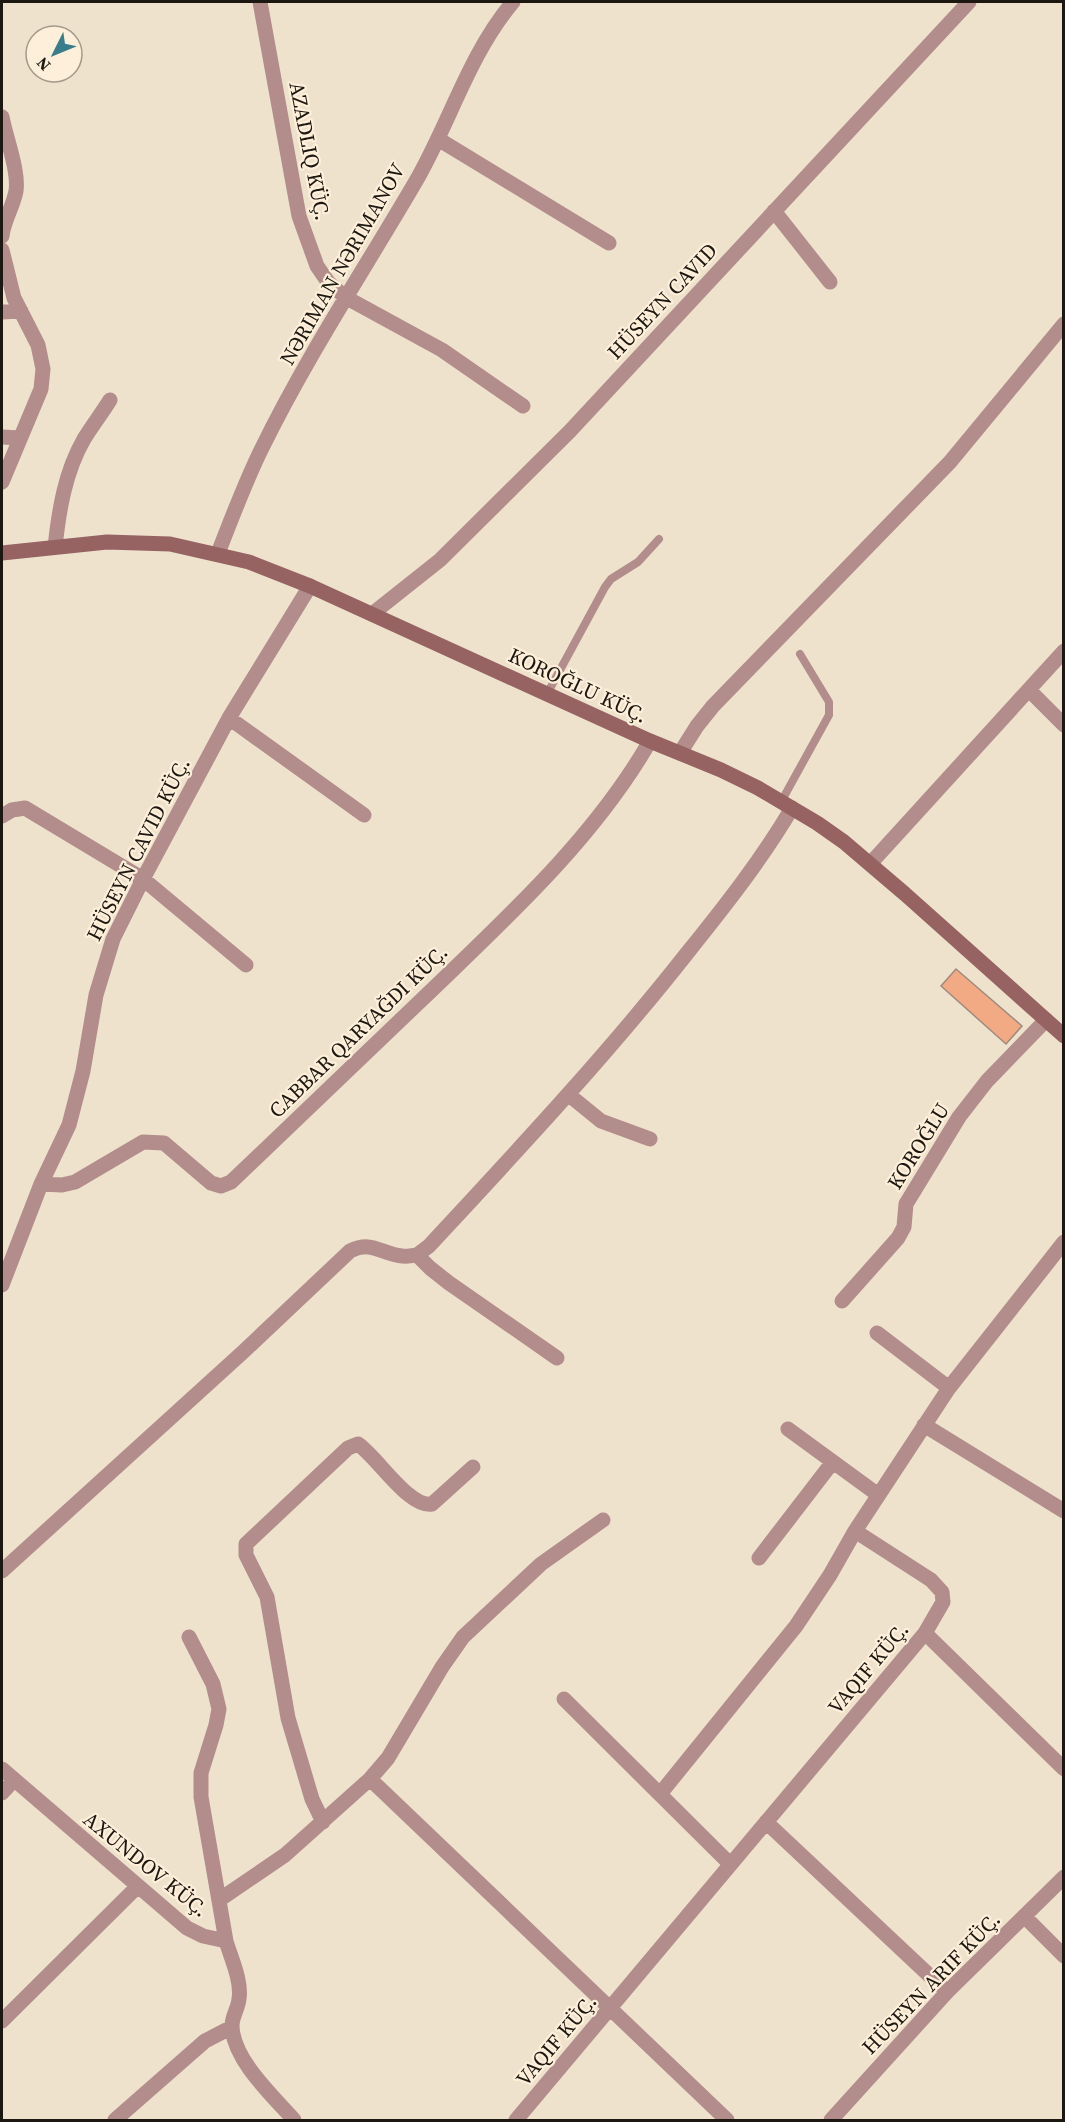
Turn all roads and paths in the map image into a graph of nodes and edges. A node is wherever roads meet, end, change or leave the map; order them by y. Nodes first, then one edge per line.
1 (260, 2) edge
2 (513, 2) edge
3 (969, 2) edge
4 (2, 117) edge
5 (438, 139) junction
6 (774, 211) junction
7 (2, 236) edge
8 (609, 243) dead end
9 (2, 250) edge
10 (2, 256) edge
11 (830, 282) dead end
12 (345, 297) junction
13 (21, 311) junction
14 (2, 312) edge
15 (1064, 324) edge
16 (110, 400) dead end
17 (523, 406) dead end
18 (2, 437) edge
19 (20, 438) junction
20 (2, 482) edge
21 (659, 539) dead end
22 (55, 547) junction
23 (218, 553) junction
24 (2, 554) edge
25 (310, 586) junction
26 (372, 614) junction
27 (1064, 651) edge
28 (800, 654) dead end
29 (1029, 690) junction
30 (547, 694) junction
31 (229, 718) junction
32 (1064, 725) edge
33 (650, 741) junction
34 (680, 753) junction
35 (786, 805) junction
36 (364, 815) dead end
37 (2, 816) edge
38 (870, 864) junction
39 (142, 879) junction
40 (246, 966) dead end
41 (1046, 1020) junction
42 (1064, 1036) edge
43 (569, 1095) junction
44 (650, 1139) dead end
45 (41, 1184) junction
46 (1064, 1242) edge
47 (417, 1254) junction
48 (2, 1285) edge
49 (842, 1301) dead end
50 (877, 1332) dead end
51 (557, 1358) dead end
52 (949, 1388) junction
53 (924, 1425) junction
54 (788, 1429) dead end
55 (832, 1463) junction
56 (473, 1467) dead end
57 (878, 1494) junction
58 (1064, 1511) edge
59 (603, 1520) dead end
60 (855, 1531) junction
61 (759, 1558) dead end
62 (2, 1571) edge
63 (926, 1633) junction
64 (189, 1637) dead end
65 (564, 1699) dead end
66 (2, 1769) edge
67 (1064, 1769) edge
68 (370, 1779) junction
69 (14, 1780) junction
70 (2, 1793) edge
71 (660, 1794) junction
72 (323, 1822) junction
73 (766, 1822) junction
74 (730, 1864) junction
75 (1064, 1877) edge
76 (137, 1887) junction
77 (219, 1900) junction
78 (1023, 1916) junction
79 (226, 1941) junction
80 (1064, 1956) edge
81 (947, 1992) junction
82 (610, 2007) junction
83 (2, 2021) edge
84 (232, 2027) junction
85 (115, 2121) edge
86 (294, 2121) edge
87 (516, 2121) edge
88 (727, 2121) edge
89 (831, 2121) edge

1 - 12 street
2 - 5 street, NƏRIMAN NƏRIMANOV
3 - 6 street, HÜSEYN CAVID
4 - 7 street
5 - 8 street
5 - 12 street, NƏRIMAN NƏRIMANOV
6 - 11 street
6 - 26 street, HÜSEYN CAVID
9 - 10 street
10 - 13 street
12 - 17 street
12 - 23 street, NƏRIMAN NƏRIMANOV
13 - 14 street
13 - 19 street
15 - 34 street
16 - 22 street
18 - 19 street
19 - 20 street
21 - 30 lane
22 - 23 street, KOROĞLU KÜÇ.
22 - 24 street, KOROĞLU KÜÇ.
23 - 25 street, KOROĞLU KÜÇ.
25 - 26 street, KOROĞLU KÜÇ.
25 - 31 street, HÜSEYN CAVID KÜÇ.
26 - 30 street, KOROĞLU KÜÇ.
27 - 29 street
28 - 35 lane
29 - 32 street
29 - 38 street
30 - 33 street, KOROĞLU KÜÇ.
31 - 36 street
31 - 39 street, HÜSEYN CAVID KÜÇ.
33 - 34 street, KOROĞLU KÜÇ.
33 - 45 street
34 - 35 street, KOROĞLU KÜÇ.
35 - 38 street, KOROĞLU KÜÇ.
35 - 43 street
37 - 39 street
38 - 41 street, KOROĞLU KÜÇ.
39 - 40 street
39 - 45 street, HÜSEYN CAVID KÜÇ.
41 - 42 street, KOROĞLU KÜÇ.
41 - 49 street, KOROĞLU
43 - 44 street
43 - 47 street
45 - 48 street, HÜSEYN CAVID KÜÇ.
46 - 52 street
47 - 51 street
47 - 62 street
50 - 52 street
52 - 53 street
53 - 57 street
53 - 58 street
54 - 55 street
55 - 57 street
55 - 61 street
56 - 72 street
57 - 60 street
59 - 68 street
60 - 63 street, VAQIF KÜÇ.
60 - 71 street
63 - 67 street
63 - 73 street, VAQIF KÜÇ.
64 - 77 street
65 - 71 street
66 - 69 street, AXUNDOV KÜÇ.
68 - 72 street
68 - 82 street
69 - 70 street
69 - 76 street, AXUNDOV KÜÇ.
71 - 74 street
72 - 77 street
73 - 74 street, VAQIF KÜÇ.
73 - 81 street
74 - 82 street, VAQIF KÜÇ.
75 - 78 street, HÜSEYN ARIF KÜÇ.
76 - 79 street, AXUNDOV KÜÇ.
76 - 83 street
77 - 79 street
78 - 80 street
78 - 81 street, HÜSEYN ARIF KÜÇ.
79 - 84 street
81 - 89 street, HÜSEYN ARIF KÜÇ.
82 - 87 street, VAQIF KÜÇ.
82 - 88 street
84 - 85 street
84 - 86 street

